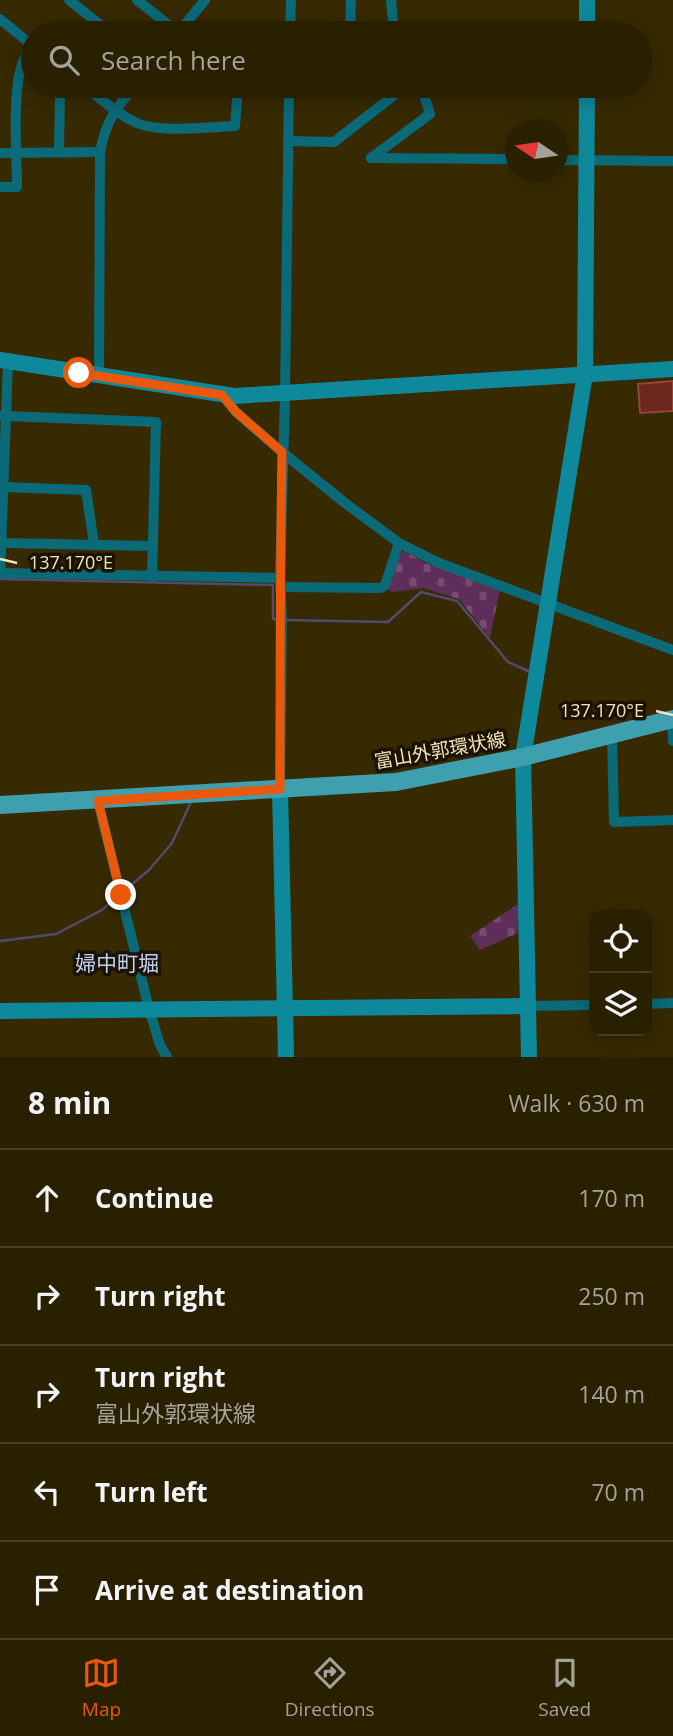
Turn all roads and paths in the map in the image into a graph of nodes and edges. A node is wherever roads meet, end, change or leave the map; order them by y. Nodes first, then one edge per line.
1 (69, 0) edge
2 (137, 0) edge
3 (205, 0) edge
4 (290, 0) edge
5 (351, 0) edge
6 (391, 0) edge
7 (587, 0) edge
8 (0, 19) edge
9 (96, 21) edge
10 (163, 21) edge
11 (188, 21) edge
12 (290, 21) edge
13 (350, 21) edge
14 (393, 21) edge
15 (587, 21) edge
16 (21, 36) edge
17 (21, 68) edge
18 (60, 98) edge
19 (99, 98) edge
20 (124, 98) edge
21 (236, 98) edge
22 (289, 98) edge
23 (390, 98) edge
24 (425, 98) edge
25 (587, 98) edge
26 (114, 110) junction
27 (288, 141) junction
28 (59, 152) junction
29 (100, 152) junction
30 (0, 153) edge
31 (17, 153) junction
32 (505, 159) edge
33 (568, 160) edge
34 (587, 160) junction
35 (673, 161) edge
36 (0, 187) edge
37 (4, 361) edge
38 (673, 369) edge
39 (585, 374) junction
40 (99, 376) junction
41 (222, 395) junction
42 (285, 395) junction
43 (3, 416) edge
44 (282, 452) junction
45 (2, 487) junction
46 (1, 543) edge
47 (399, 543) junction
48 (94, 544) junction
49 (153, 546) junction
50 (0, 573) edge
51 (152, 577) junction
52 (280, 583) junction
53 (547, 603) junction
54 (673, 650) edge
55 (673, 719) edge
56 (612, 734) junction
57 (673, 741) edge
58 (523, 757) junction
59 (280, 789) junction
60 (98, 801) junction
61 (0, 805) edge
62 (673, 820) edge
63 (673, 1003) edge
64 (652, 1004) edge
65 (589, 1005) edge
66 (528, 1006) junction
67 (286, 1008) junction
68 (149, 1009) junction
69 (0, 1011) edge
70 (167, 1057) edge
71 (286, 1057) edge
72 (529, 1057) edge

1 - 9 street
2 - 10 street
3 - 11 street
4 - 12 street
5 - 13 street
6 - 14 street
7 - 15 street
8 - 16 street
17 - 31 street
18 - 28 street
19 - 26 street
20 - 26 street
21 - 26 street
22 - 27 street
23 - 27 street
24 - 32 street
25 - 34 street
26 - 29 street
27 - 42 street
28 - 29 street
28 - 31 street
29 - 40 street
30 - 31 street
31 - 36 street
33 - 34 street
34 - 35 street
34 - 39 street
37 - 40 street
37 - 43 street
38 - 39 street
39 - 42 street
39 - 53 street
40 - 41 street
41 - 42 street
41 - 44 street
42 - 44 street
43 - 45 street
43 - 49 street
44 - 47 street
44 - 52 street
45 - 46 street
45 - 48 street
46 - 48 street
46 - 50 street
47 - 52 street
47 - 53 street
48 - 49 street
49 - 51 street
50 - 51 street
51 - 52 street
52 - 59 street
53 - 54 street
53 - 58 street
55 - 56 main road, 富山外郭環状線
55 - 57 street
56 - 58 main road, 富山外郭環状線
56 - 62 street
58 - 59 main road, 富山外郭環状線
58 - 66 street
59 - 60 main road, 富山外郭環状線
59 - 67 street
60 - 61 main road, 富山外郭環状線
60 - 68 street
63 - 64 street
65 - 66 street
66 - 67 street
66 - 72 street
67 - 68 street
67 - 71 street
68 - 69 street
68 - 70 street

